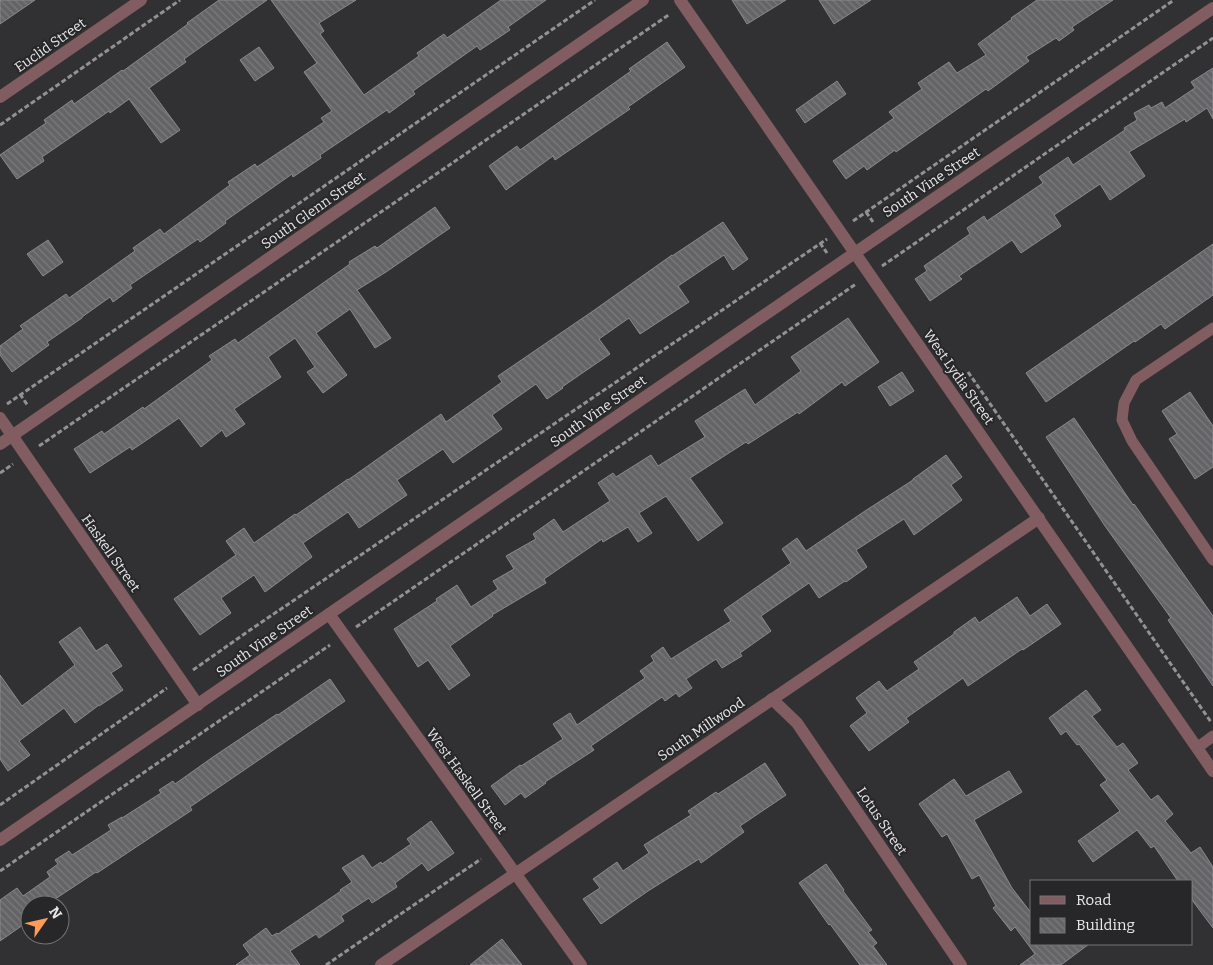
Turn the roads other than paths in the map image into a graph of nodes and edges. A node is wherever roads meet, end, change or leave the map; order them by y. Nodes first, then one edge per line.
1 (141, 0) edge
2 (643, 0) edge
3 (680, 0) edge
4 (1213, 8) edge
5 (0, 97) edge
6 (855, 252) junction
7 (1213, 328) edge
8 (0, 418) edge
9 (12, 436) junction
10 (0, 444) edge
11 (1039, 518) junction
12 (1213, 560) edge
13 (329, 614) junction
14 (772, 699) junction
15 (198, 705) junction
16 (1213, 736) edge
17 (1197, 748) junction
18 (1213, 771) edge
19 (0, 840) edge
20 (515, 873) junction
21 (381, 965) edge
22 (582, 965) edge
23 (961, 965) edge

1 - 5 street, Euclid Street
2 - 9 street, South Glenn Street
3 - 6 street, West Lydia Street
4 - 6 street, South Vine Street
6 - 11 street, West Lydia Street
6 - 13 street, South Vine Street
7 - 12 lane
8 - 9 street, Haskell Street
9 - 10 street, South Glenn Street
9 - 15 street, Haskell Street
11 - 14 street, South Millwood
11 - 17 street, West Lydia Street
13 - 15 street, South Vine Street
13 - 20 street, West Haskell Street
14 - 20 street, South Millwood
14 - 23 street, Lotus Street
15 - 19 street, South Vine Street
16 - 17 lane
17 - 18 street, West Lydia Street
20 - 21 street, South Millwood
20 - 22 street, West Haskell Street

